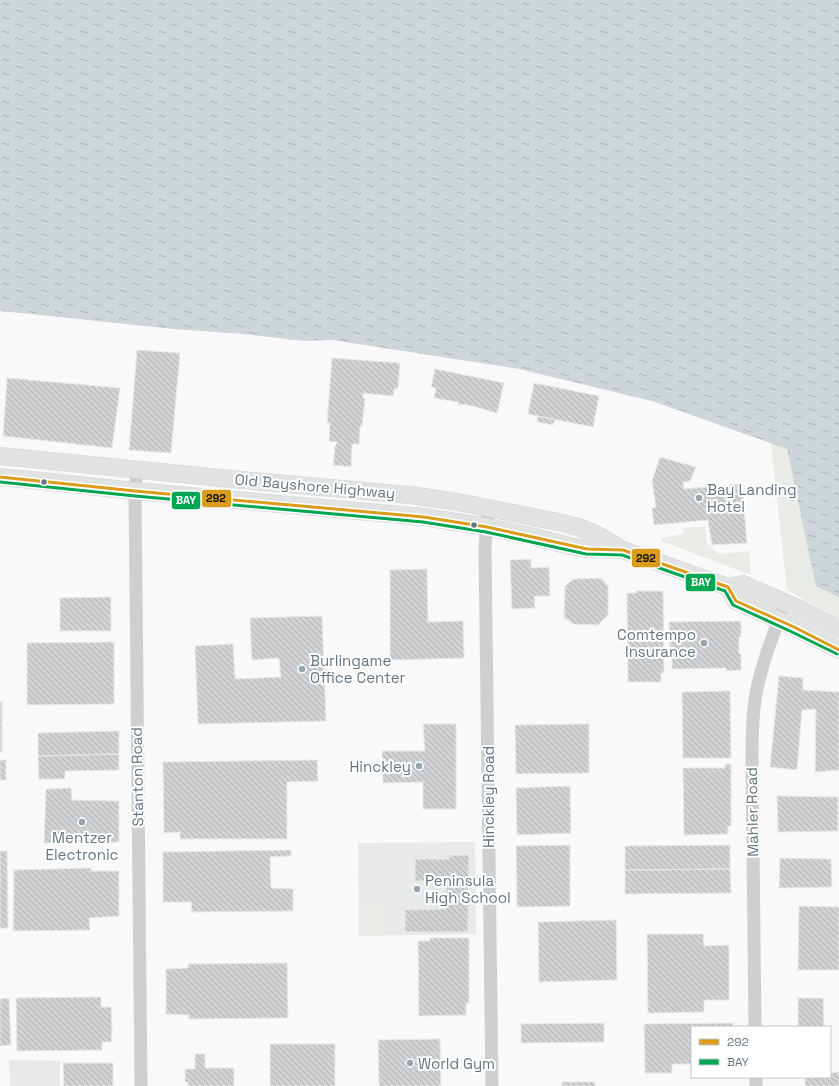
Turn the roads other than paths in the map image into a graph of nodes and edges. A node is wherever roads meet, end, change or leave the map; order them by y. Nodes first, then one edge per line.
1 (0, 456) edge
2 (137, 469) junction
3 (0, 478) edge
4 (135, 490) junction
5 (488, 508) junction
6 (487, 527) junction
7 (623, 550) junction
8 (728, 587) junction
9 (785, 603) junction
10 (779, 620) junction
11 (839, 629) edge
12 (839, 650) edge
13 (755, 1026) edge
14 (140, 1086) edge
15 (492, 1086) edge

1 - 2 main road, Old Bayshore Highway
2 - 4 street, Stanton Road
2 - 5 main road, Old Bayshore Highway
3 - 4 main road, Old Bayshore Highway
4 - 6 main road, Old Bayshore Highway
4 - 14 street, Stanton Road
5 - 6 street, Hinckley Road
5 - 7 main road, Old Bayshore Highway
6 - 7 main road, Old Bayshore Highway
6 - 15 street, Hinckley Road
7 - 8 main road, Old Bayshore Highway
8 - 9 main road, Old Bayshore Highway
8 - 10 main road
9 - 10 street, Mahler Road
9 - 11 main road, Old Bayshore Highway
10 - 12 main road
10 - 13 street, Mahler Road

